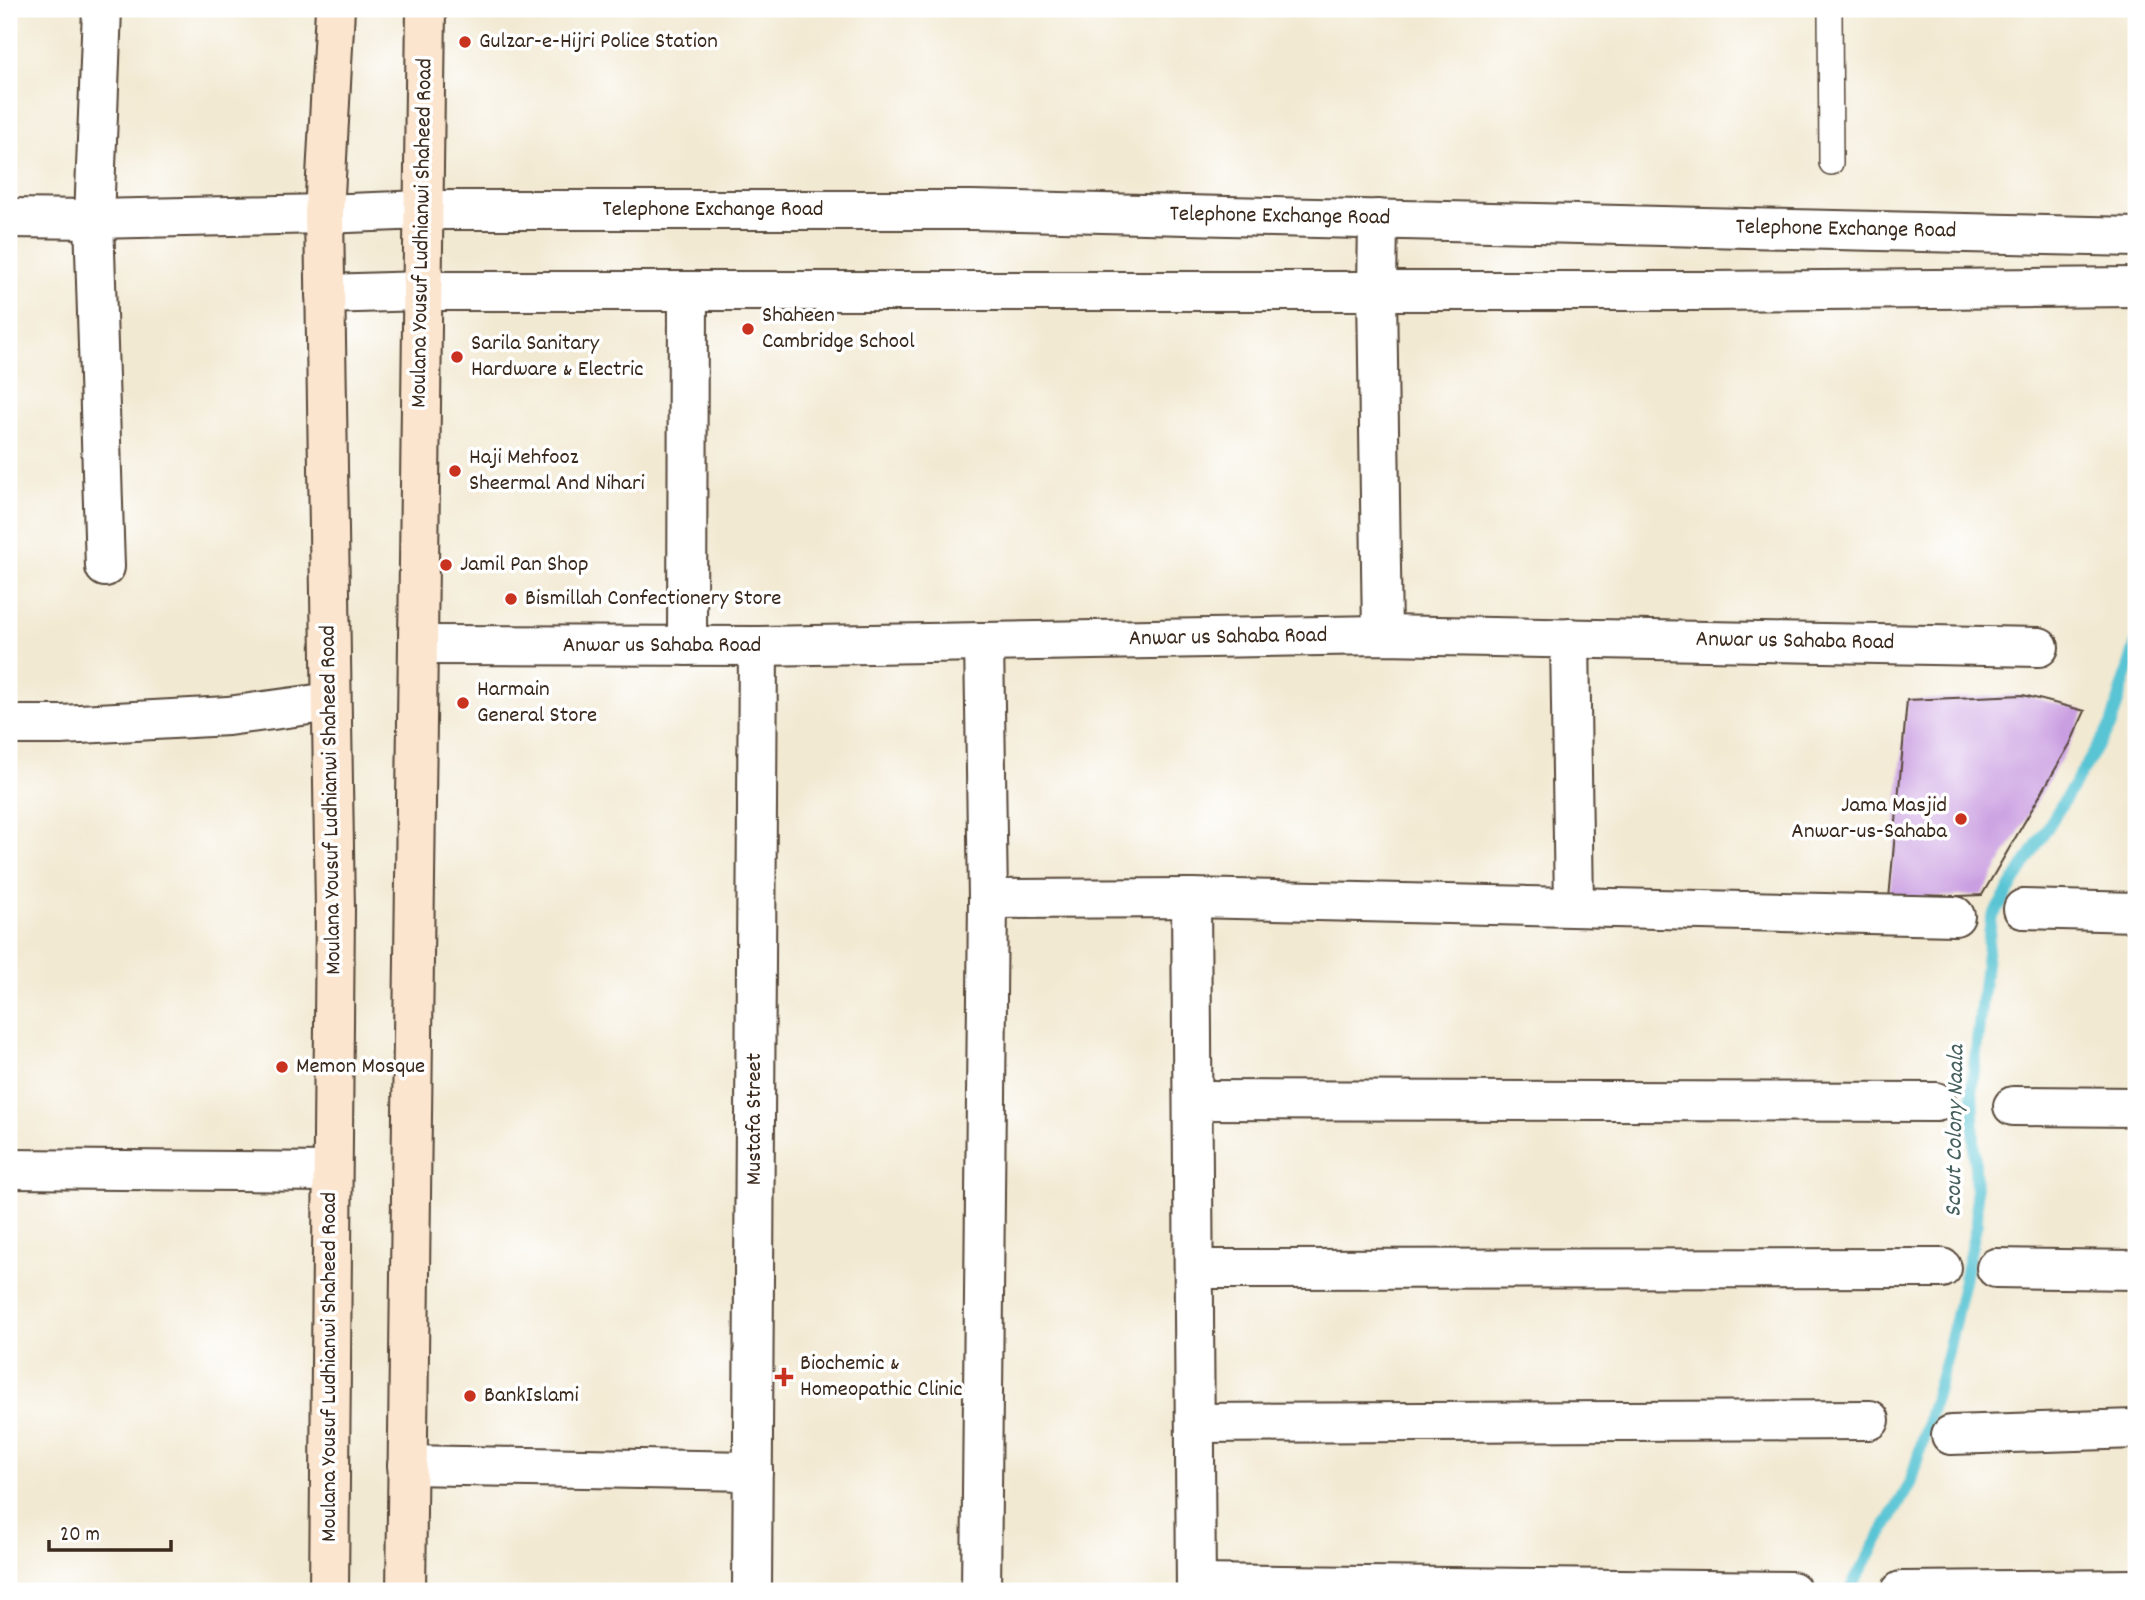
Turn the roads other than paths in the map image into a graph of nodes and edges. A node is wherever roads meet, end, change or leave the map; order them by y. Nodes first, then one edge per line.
1 (102, 9) edge
2 (335, 9) edge
3 (426, 9) edge
4 (1830, 9) edge
5 (1831, 163) dead end
6 (423, 210) junction
7 (324, 214) junction
8 (9, 218) edge
9 (94, 219) junction
10 (1378, 219) junction
11 (2129, 237) edge
12 (2130, 286) edge
13 (422, 291) junction
14 (1377, 291) junction
15 (688, 292) junction
16 (325, 294) junction
17 (105, 567) dead end
18 (1382, 635) junction
19 (1570, 638) junction
20 (984, 642) junction
21 (418, 645) junction
22 (687, 646) junction
23 (758, 646) junction
24 (2039, 647) dead end
25 (331, 702) junction
26 (9, 725) edge
27 (1191, 898) junction
28 (988, 899) junction
29 (1574, 907) junction
30 (2023, 909) dead end
31 (2136, 912) edge
32 (1955, 916) dead end
33 (1193, 1100) junction
34 (1936, 1102) dead end
35 (2013, 1106) dead end
36 (2136, 1107) edge
37 (9, 1169) edge
38 (332, 1172) junction
39 (1942, 1268) dead end
40 (1996, 1268) dead end
41 (1194, 1269) junction
42 (2136, 1270) edge
43 (1870, 1420) dead end
44 (1195, 1423) junction
45 (2136, 1429) edge
46 (1951, 1435) dead end
47 (407, 1465) junction
48 (753, 1471) junction
49 (1196, 1588) edge
50 (2136, 1589) edge
51 (329, 1591) edge
52 (406, 1591) edge
53 (752, 1591) edge
54 (981, 1591) edge
55 (1792, 1591) edge
56 (1901, 1591) edge

1 - 9 street
2 - 7 street, Moulana Yousuf Ludhianwi Shaheed Road
3 - 6 street, Moulana Yousuf Ludhianwi Shaheed Road
4 - 5 lane
6 - 7 street, Telephone Exchange Road
6 - 10 street, Telephone Exchange Road
6 - 13 street, Moulana Yousuf Ludhianwi Shaheed Road
7 - 9 street, Telephone Exchange Road
7 - 16 street, Moulana Yousuf Ludhianwi Shaheed Road
8 - 9 street, Telephone Exchange Road
9 - 17 street
10 - 11 street, Telephone Exchange Road
10 - 14 street
11 - 12 street
12 - 14 street
13 - 15 street
13 - 16 street
13 - 21 street, Moulana Yousuf Ludhianwi Shaheed Road
14 - 15 street
14 - 18 street
15 - 22 street
16 - 25 street, Moulana Yousuf Ludhianwi Shaheed Road
18 - 19 street, Anwar us Sahaba Road
18 - 20 street, Anwar us Sahaba Road
19 - 24 street, Anwar us Sahaba Road
19 - 29 street
20 - 23 street, Anwar us Sahaba Road
20 - 28 street
21 - 22 street, Anwar us Sahaba Road
21 - 47 street, Moulana Yousuf Ludhianwi Shaheed Road
22 - 23 street, Anwar us Sahaba Road
23 - 48 street, Mustafa Street
25 - 26 street
25 - 38 street, Moulana Yousuf Ludhianwi Shaheed Road
27 - 28 street
27 - 29 street
27 - 33 street
28 - 54 street
29 - 32 street
30 - 31 street
33 - 34 street
33 - 41 street
35 - 36 street
37 - 38 street
38 - 51 street, Moulana Yousuf Ludhianwi Shaheed Road
39 - 41 street
40 - 42 street
41 - 44 street
43 - 44 street
44 - 49 street
45 - 46 street
47 - 48 street
47 - 52 street, Moulana Yousuf Ludhianwi Shaheed Road
48 - 53 street, Mustafa Street
49 - 55 street
50 - 56 street

